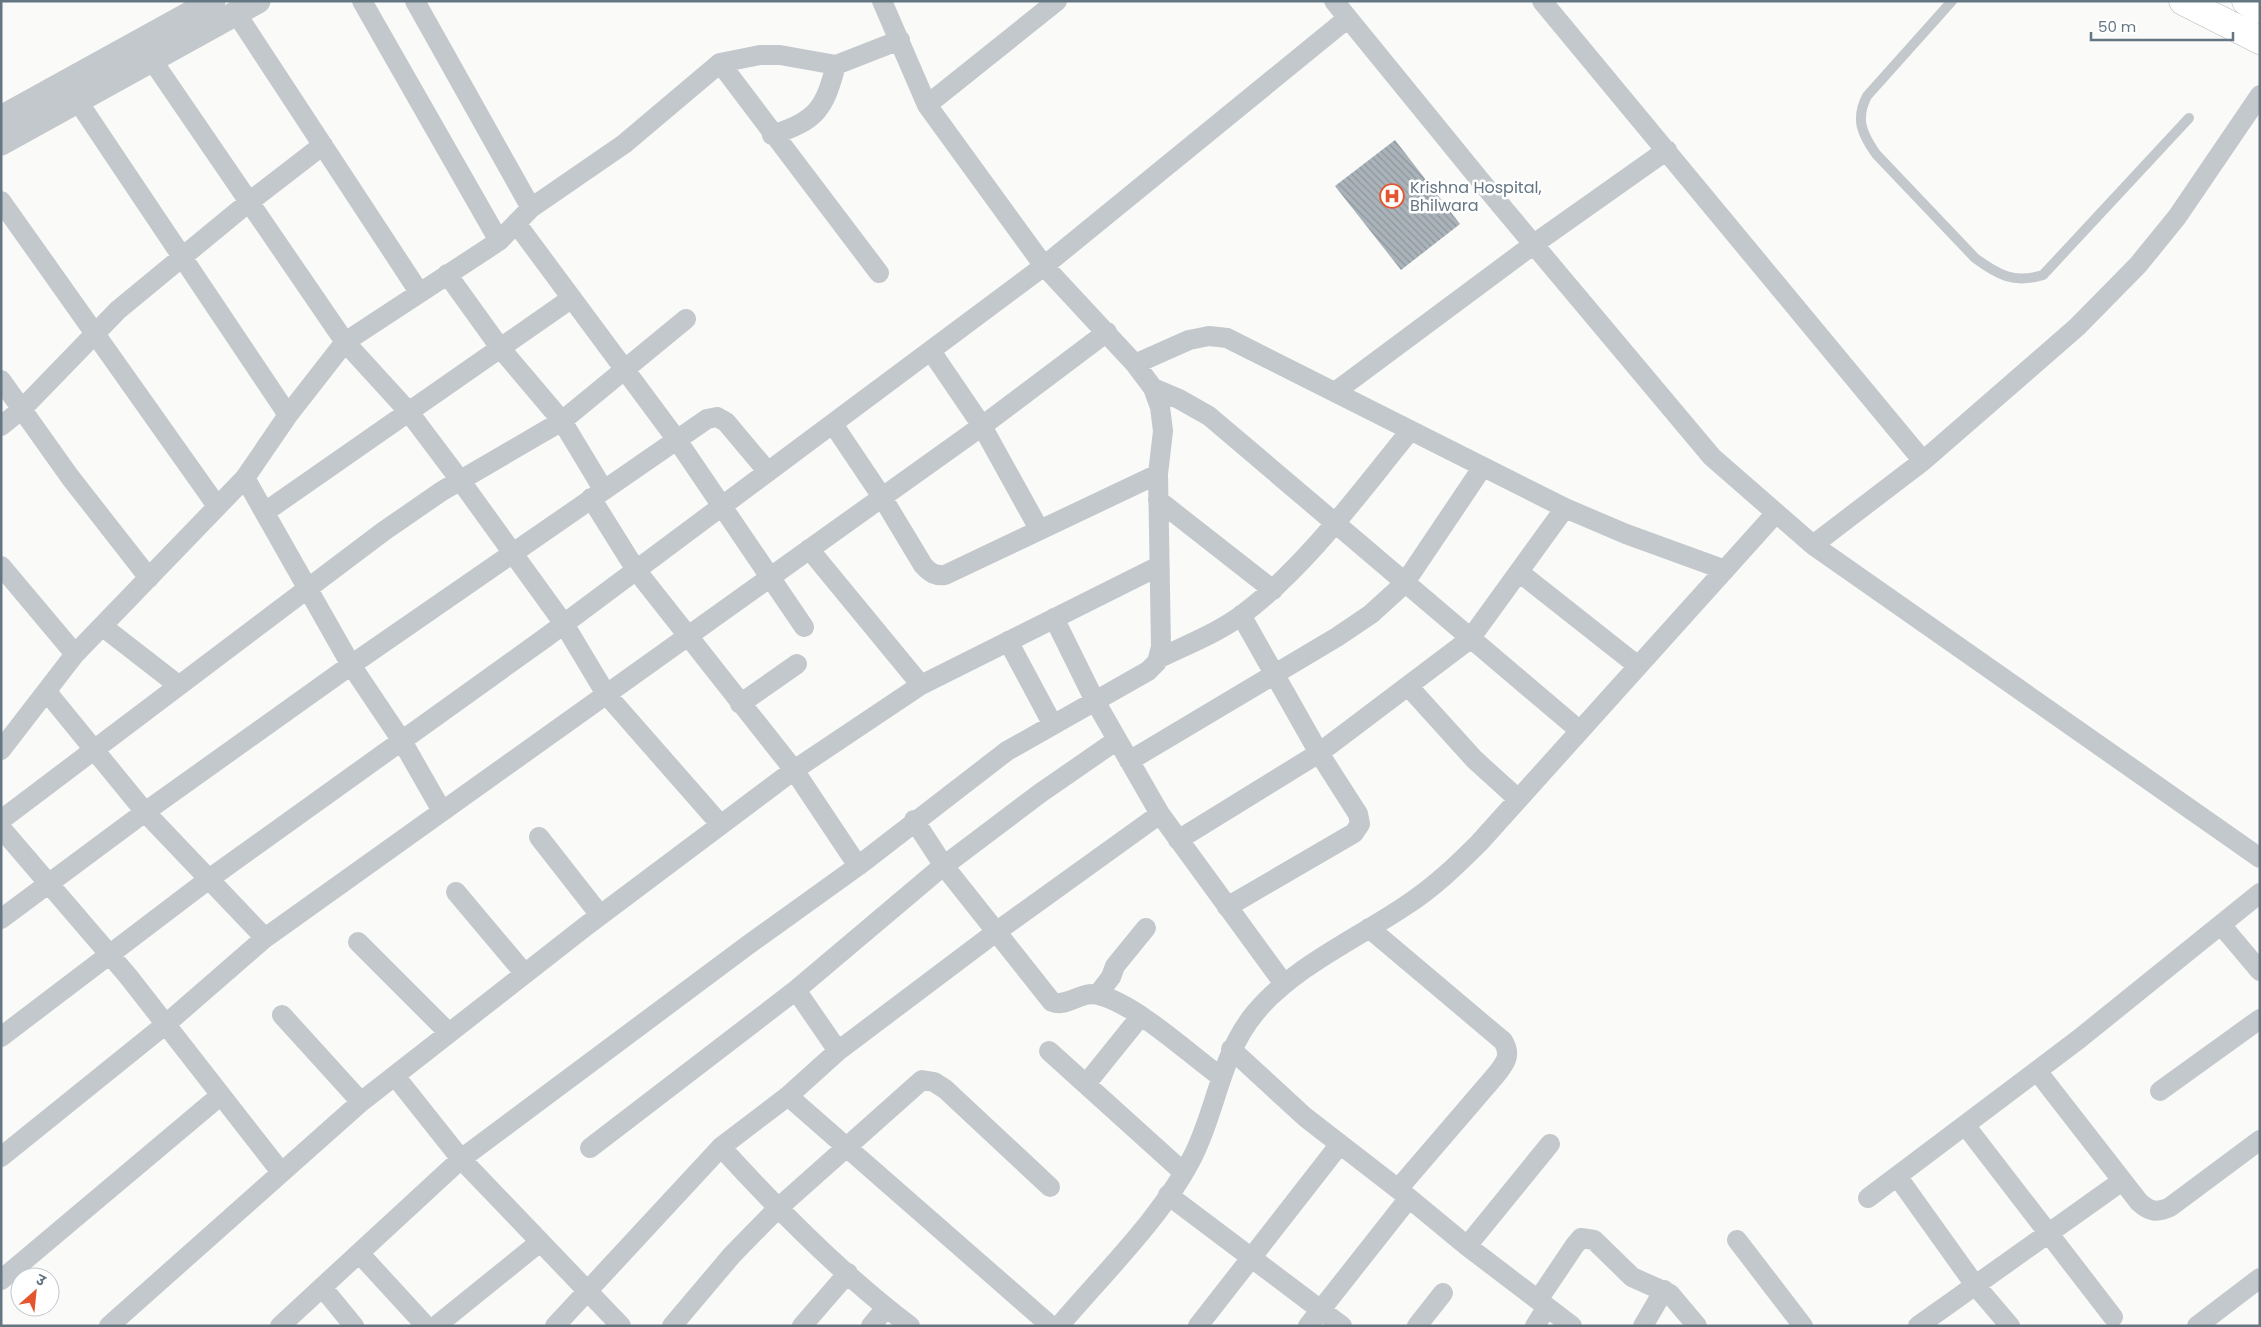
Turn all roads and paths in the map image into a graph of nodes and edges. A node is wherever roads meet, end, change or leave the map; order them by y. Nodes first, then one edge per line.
1 (213, 1) edge
2 (258, 1) edge
3 (362, 1) edge
4 (415, 1) edge
5 (882, 1) edge
6 (1057, 1) edge
7 (1334, 1) edge
8 (1542, 1) edge
9 (1952, 1) edge
10 (2183, 1) edge
11 (2246, 1) edge
12 (2260, 9) edge
13 (236, 13) junction
14 (1348, 18) junction
15 (900, 40) junction
16 (2260, 40) edge
17 (152, 60) junction
18 (720, 63) junction
19 (836, 65) junction
20 (2260, 95) edge
21 (77, 100) junction
22 (927, 105) junction
23 (1, 118) edge
24 (2189, 118) dead end
25 (772, 135) junction
26 (1, 143) edge
27 (323, 145) junction
28 (1667, 150) junction
29 (1, 201) edge
30 (249, 202) junction
31 (532, 208) junction
32 (516, 224) junction
33 (499, 241) junction
34 (1534, 244) junction
35 (183, 258) junction
36 (1044, 266) junction
37 (880, 273) dead end
38 (447, 274) junction
39 (419, 292) junction
40 (572, 298) junction
41 (686, 319) dead end
42 (1107, 332) junction
43 (96, 334) junction
44 (345, 342) junction
45 (502, 349) junction
46 (930, 351) junction
47 (1135, 364) junction
48 (625, 369) junction
49 (1, 380) edge
50 (1153, 388) junction
51 (1334, 392) junction
52 (21, 410) junction
53 (408, 411) junction
54 (288, 415) junction
55 (562, 421) junction
56 (833, 424) junction
57 (1, 426) edge
58 (982, 426) junction
59 (1410, 431) junction
60 (677, 440) junction
61 (1923, 461) junction
62 (1482, 468) junction
63 (768, 472) junction
64 (1158, 474) junction
65 (244, 478) junction
66 (460, 480) junction
67 (597, 494) junction
68 (882, 497) junction
69 (1158, 500) junction
70 (217, 506) junction
71 (722, 507) junction
72 (1565, 508) junction
73 (265, 512) junction
74 (1776, 513) junction
75 (1334, 523) junction
76 (1039, 529) junction
77 (1813, 545) junction
78 (809, 549) junction
79 (514, 554) junction
80 (1, 566) edge
81 (1159, 566) junction
82 (636, 570) junction
83 (1724, 570) junction
84 (1518, 572) junction
85 (770, 577) junction
86 (149, 578) junction
87 (1404, 584) junction
88 (308, 588) junction
89 (1273, 590) junction
90 (1241, 615) junction
91 (1054, 618) junction
92 (564, 624) junction
93 (102, 626) junction
94 (804, 627) dead end
95 (688, 635) junction
96 (1470, 638) junction
97 (1008, 641) junction
98 (76, 654) junction
99 (1158, 659) junction
100 (797, 664) dead end
101 (351, 665) junction
102 (1638, 666) junction
103 (1274, 675) junction
104 (921, 685) junction
105 (178, 686) junction
106 (1408, 686) junction
107 (47, 692) junction
108 (606, 694) junction
109 (1095, 701) junction
110 (740, 704) junction
111 (1052, 725) junction
112 (1579, 730) junction
113 (1117, 740) junction
114 (402, 741) junction
115 (1, 750) edge
116 (93, 750) junction
117 (1319, 753) junction
118 (1129, 761) junction
119 (794, 770) junction
120 (1518, 799) junction
121 (145, 812) junction
122 (442, 812) junction
123 (1160, 814) junction
124 (1, 820) edge
125 (914, 820) junction
126 (720, 824) junction
127 (1, 828) edge
128 (539, 837) dead end
129 (1178, 840) junction
130 (2260, 858) edge
131 (858, 866) junction
132 (944, 866) junction
133 (209, 879) junction
134 (49, 884) junction
135 (456, 892) dead end
136 (2260, 893) edge
137 (1227, 907) junction
138 (600, 915) junction
139 (1, 919) edge
140 (2222, 926) junction
141 (1146, 928) dead end
142 (1369, 928) junction
143 (996, 932) junction
144 (265, 938) junction
145 (358, 942) dead end
146 (110, 955) junction
147 (2260, 972) edge
148 (525, 974) junction
149 (1284, 984) junction
150 (796, 990) junction
151 (1098, 994) junction
152 (282, 1015) dead end
153 (1140, 1017) junction
154 (2260, 1019) edge
155 (166, 1024) junction
156 (449, 1033) junction
157 (1, 1038) edge
158 (1231, 1049) junction
159 (1049, 1050) dead end
160 (838, 1051) junction
161 (2036, 1071) junction
162 (395, 1076) junction
163 (1220, 1077) junction
164 (1086, 1084) junction
165 (2160, 1091) dead end
166 (221, 1095) junction
167 (788, 1096) junction
168 (361, 1102) junction
169 (1964, 1125) junction
170 (2260, 1140) edge
171 (1340, 1144) junction
172 (1550, 1144) dead end
173 (721, 1147) junction
174 (590, 1148) dead end
175 (846, 1148) junction
176 (1, 1157) edge
177 (461, 1159) junction
178 (281, 1172) junction
179 (1183, 1172) junction
180 (1896, 1176) junction
181 (2122, 1181) junction
182 (1050, 1187) dead end
183 (1403, 1194) junction
184 (1168, 1195) junction
185 (1868, 1198) dead end
186 (777, 1209) junction
187 (2048, 1233) junction
188 (1737, 1240) dead end
189 (540, 1242) junction
190 (1467, 1246) junction
191 (359, 1253) junction
192 (1250, 1258) junction
193 (848, 1274) junction
194 (2260, 1278) edge
195 (1, 1280) edge
196 (1975, 1285) junction
197 (322, 1288) junction
198 (1664, 1290) junction
199 (588, 1292) junction
200 (1442, 1293) dead end
201 (1543, 1303) junction
202 (886, 1308) junction
203 (2113, 1317) dead end
204 (1314, 1318) edge
205 (120, 1323) edge
206 (2208, 1323) edge
207 (280, 1326) edge
208 (354, 1326) edge
209 (426, 1326) edge
210 (436, 1326) edge
211 (556, 1326) edge
212 (621, 1326) edge
213 (672, 1326) edge
214 (802, 1326) edge
215 (871, 1326) edge
216 (910, 1326) edge
217 (1051, 1326) edge
218 (1059, 1326) edge
219 (1198, 1326) edge
220 (1342, 1326) edge
221 (1417, 1326) edge
222 (1535, 1326) edge
223 (1572, 1326) edge
224 (1643, 1326) edge
225 (1697, 1326) edge
226 (1803, 1326) edge
227 (1918, 1326) edge
228 (2010, 1326) edge

1 - 23 street
2 - 13 street
3 - 33 street
4 - 31 street
5 - 15 street
6 - 22 street
7 - 14 street
8 - 28 street
9 - 24 lane
10 - 16 main road
11 - 12 main road
13 - 17 street
13 - 27 street
14 - 34 street
14 - 36 street
15 - 19 street
15 - 22 street
17 - 21 street
17 - 30 street
18 - 19 street
18 - 25 street
18 - 31 street
19 - 25 street
20 - 61 street
21 - 26 street
21 - 35 street
22 - 36 street
25 - 37 street
27 - 30 street
27 - 39 street
28 - 34 street
28 - 61 street
29 - 43 street
30 - 35 street
30 - 44 street
31 - 32 street
32 - 33 street
32 - 40 street
33 - 38 street
34 - 51 street
34 - 74 street
35 - 43 street
35 - 54 street
36 - 42 street
36 - 46 street
38 - 39 street
38 - 45 street
39 - 44 street
40 - 45 street
40 - 48 street
41 - 48 street
42 - 47 street
42 - 58 street
43 - 52 street
43 - 70 street
44 - 53 street
44 - 54 street
45 - 53 street
45 - 55 street
46 - 56 street
46 - 58 street
47 - 50 street
47 - 51 street
48 - 55 street
48 - 60 street
49 - 52 street
50 - 64 street
50 - 75 street
51 - 59 street
52 - 57 street
52 - 86 street
53 - 66 street
53 - 73 street
54 - 65 street
55 - 66 street
55 - 67 street
56 - 63 street
56 - 68 street
58 - 68 street
58 - 76 street
59 - 62 street
59 - 75 street
60 - 63 street
60 - 67 street
60 - 71 street
61 - 77 street
62 - 72 street
62 - 87 street
63 - 71 street
64 - 69 street
64 - 76 street
65 - 70 street
65 - 73 street
66 - 79 street
66 - 88 street
67 - 79 street
67 - 82 street
68 - 76 street
68 - 78 street
69 - 81 street
69 - 89 street
70 - 86 street
71 - 82 street
71 - 85 street
72 - 83 street
72 - 84 street
73 - 88 street
74 - 77 street
74 - 83 street
75 - 87 street
75 - 89 street
77 - 130 street
78 - 85 street
78 - 104 street
79 - 92 street
79 - 101 street
80 - 98 street
81 - 91 street
81 - 99 street
82 - 92 street
82 - 95 street
83 - 102 street
84 - 96 street
84 - 102 street
85 - 94 street
85 - 95 street
86 - 93 street
87 - 96 street
87 - 103 street
88 - 101 street
88 - 105 street
89 - 90 street
90 - 99 street
90 - 103 street
91 - 97 street
91 - 109 street
92 - 108 street
92 - 114 street
93 - 98 street
93 - 105 street
95 - 108 street
95 - 110 street
96 - 106 street
96 - 112 street
97 - 104 street
97 - 111 street
98 - 107 street
99 - 109 street
100 - 110 street
101 - 114 street
101 - 121 street
102 - 112 street
103 - 117 street
103 - 118 street
104 - 119 street
105 - 116 street
106 - 117 street
106 - 120 street
107 - 115 street
107 - 116 street
108 - 122 street
108 - 126 street
109 - 111 street
109 - 113 street
110 - 119 street
111 - 125 street
112 - 120 street
113 - 118 street
113 - 132 street
114 - 122 street
114 - 133 street
116 - 121 street
116 - 124 street
117 - 129 street
117 - 137 street
118 - 123 street
119 - 126 street
119 - 131 street
120 - 142 street
121 - 133 street
121 - 134 street
122 - 144 street
123 - 129 street
123 - 143 street
125 - 131 street
125 - 132 street
126 - 138 street
127 - 134 street
128 - 138 street
129 - 137 street
131 - 177 street
132 - 143 street
132 - 150 street
133 - 144 street
133 - 146 street
134 - 139 street
134 - 146 street
135 - 148 street
136 - 140 street
137 - 149 street
138 - 148 street
140 - 147 street
140 - 161 street
141 - 151 street
142 - 149 street
142 - 183 street
143 - 151 street
143 - 160 street
144 - 155 street
145 - 156 street
146 - 155 street
146 - 157 street
148 - 156 street
149 - 158 street
150 - 160 street
150 - 174 street
151 - 153 street
152 - 168 street
153 - 163 street
153 - 164 street
154 - 165 street
155 - 166 street
155 - 176 street
156 - 162 street
158 - 163 street
158 - 171 street
159 - 164 street
160 - 167 street
161 - 169 street
161 - 181 street
162 - 168 street
162 - 177 street
163 - 179 street
164 - 179 street
166 - 178 street
166 - 195 street
167 - 173 street
167 - 175 street
168 - 178 street
169 - 180 street
169 - 187 street
170 - 181 street
171 - 183 street
171 - 192 street
172 - 190 street
173 - 186 street
173 - 199 street
175 - 182 street
175 - 186 street
175 - 217 street
177 - 189 street
177 - 191 street
178 - 205 street
179 - 184 street
180 - 185 street
180 - 196 street
181 - 187 street
183 - 190 street
183 - 204 street
184 - 192 street
184 - 218 street
186 - 193 street
186 - 213 street
187 - 196 street
187 - 203 street
188 - 226 street
189 - 199 street
189 - 210 street
190 - 201 street
191 - 197 street
191 - 209 street
192 - 204 street
192 - 219 street
193 - 202 street
193 - 214 street
194 - 206 street
196 - 227 street
196 - 228 street
197 - 207 street
197 - 208 street
198 - 201 street
198 - 224 street
198 - 225 street
199 - 211 street
199 - 212 street
200 - 221 street
201 - 222 street
201 - 223 street
202 - 215 street
202 - 216 street
204 - 220 street

